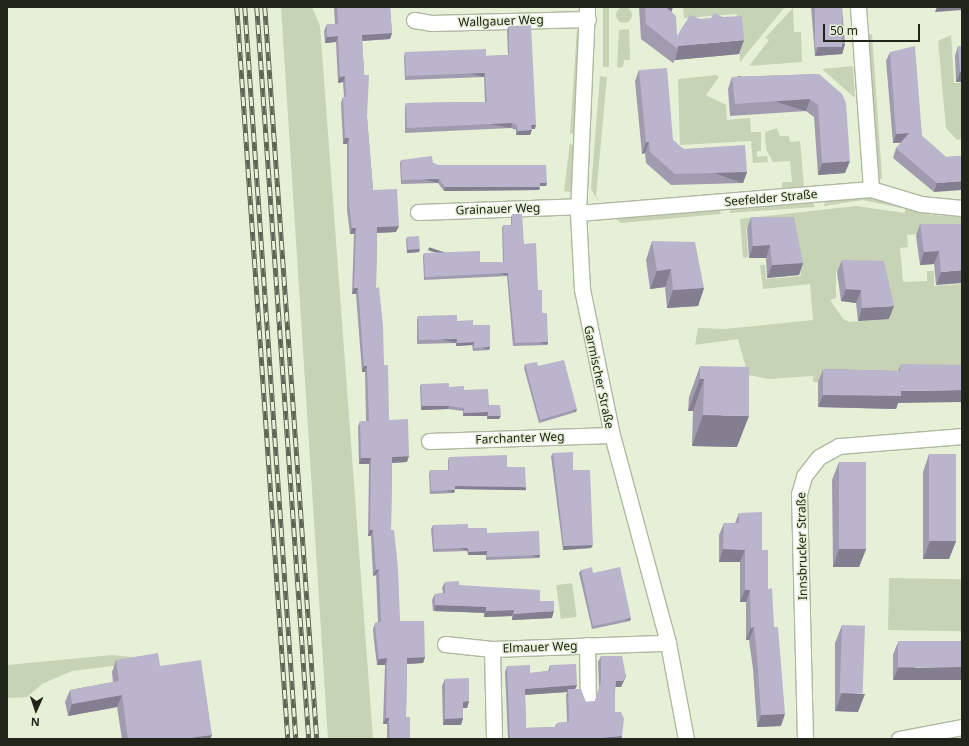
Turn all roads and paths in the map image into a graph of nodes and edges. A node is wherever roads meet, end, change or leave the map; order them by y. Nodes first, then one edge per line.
1 (858, 7) edge
2 (588, 13) edge
3 (414, 20) dead end
4 (871, 189) junction
5 (962, 208) edge
6 (578, 210) junction
7 (418, 212) dead end
8 (612, 435) junction
9 (962, 436) edge
10 (429, 441) dead end
11 (668, 643) junction
12 (445, 644) dead end
13 (587, 645) junction
14 (492, 649) junction
15 (588, 700) edge
16 (962, 727) edge
17 (494, 739) edge
18 (686, 739) edge
19 (805, 739) edge
20 (900, 739) edge

1 - 4 street
2 - 3 street, Wallgauer Weg
2 - 6 street, Garmischer Straße
4 - 5 street, Seefelder Straße
4 - 6 street, Seefelder Straße
6 - 7 street, Grainauer Weg
6 - 8 street, Garmischer Straße
8 - 10 street, Farchanter Weg
8 - 11 street, Garmischer Straße
9 - 19 street, Innsbrucker Straße
11 - 13 street, Elmauer Weg
11 - 18 street, Garmischer Straße
12 - 14 street, Elmauer Weg
13 - 14 street, Elmauer Weg
13 - 15 street, Elmauer Weg
14 - 17 street, Elmauer Weg
16 - 20 street

